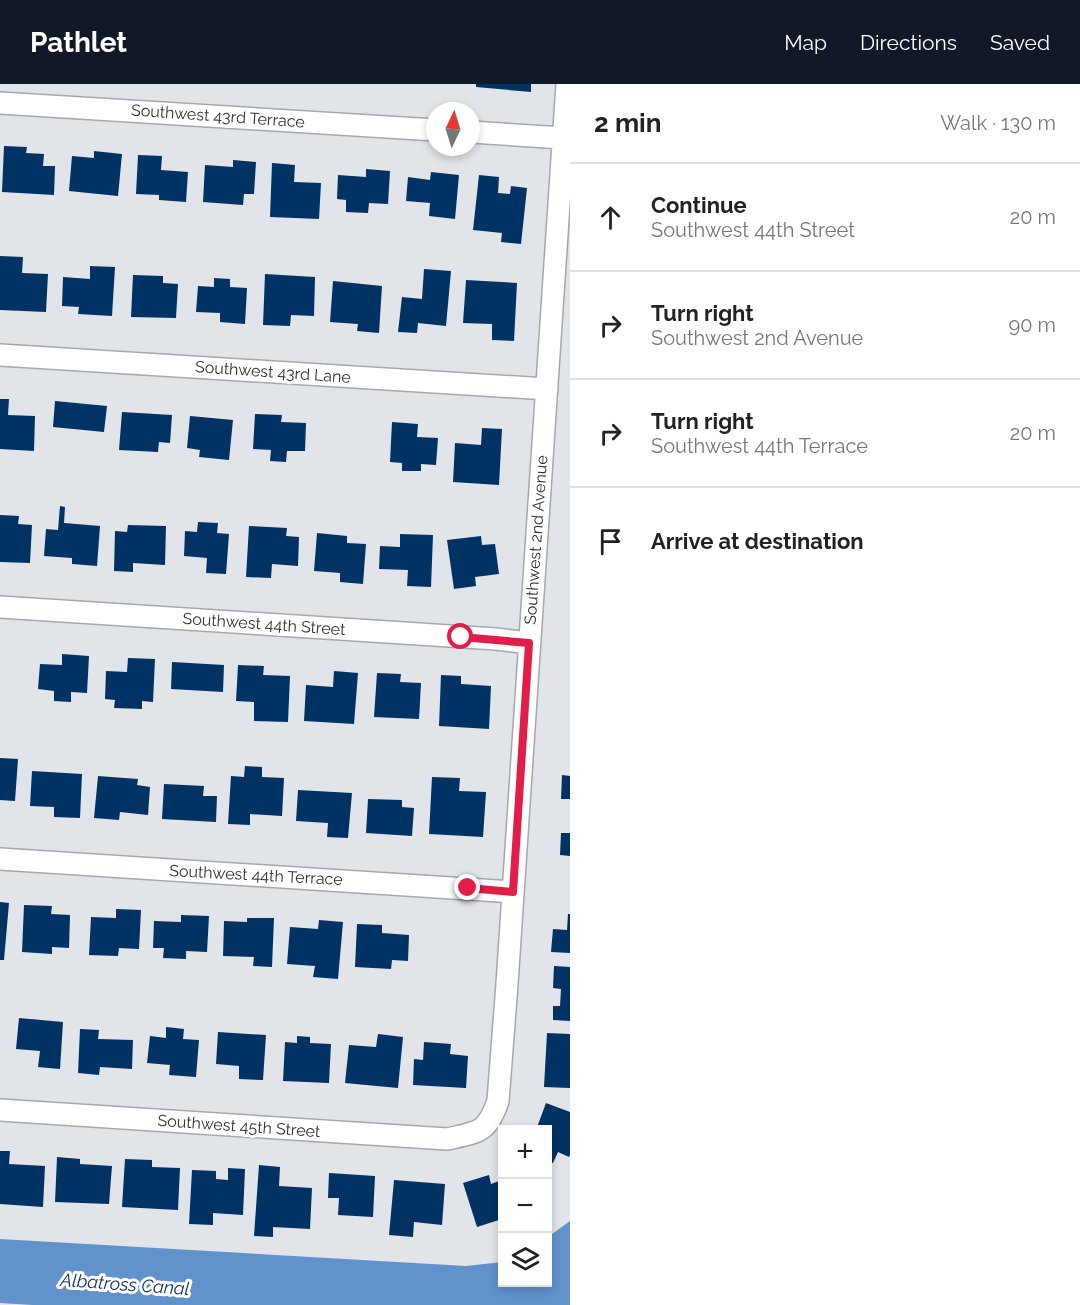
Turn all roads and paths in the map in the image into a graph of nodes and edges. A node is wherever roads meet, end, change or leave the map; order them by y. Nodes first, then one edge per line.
1 (567, 84) edge
2 (0, 103) edge
3 (426, 129) edge
4 (480, 133) edge
5 (563, 138) junction
6 (0, 356) edge
7 (547, 389) junction
8 (0, 607) edge
9 (529, 643) junction
10 (0, 859) edge
11 (513, 892) junction
12 (0, 1110) edge
13 (477, 1133) joint

1 - 5 street, Southwest 2nd Avenue
2 - 3 street, Southwest 43rd Terrace
4 - 5 street
5 - 7 street, Southwest 2nd Avenue
6 - 7 street, Southwest 43rd Lane
7 - 9 street, Southwest 2nd Avenue
8 - 9 street, Southwest 44th Street
9 - 11 street, Southwest 2nd Avenue
10 - 11 street, Southwest 44th Terrace
11 - 13 street, Southwest 2nd Avenue
12 - 13 street, Southwest 45th Street

